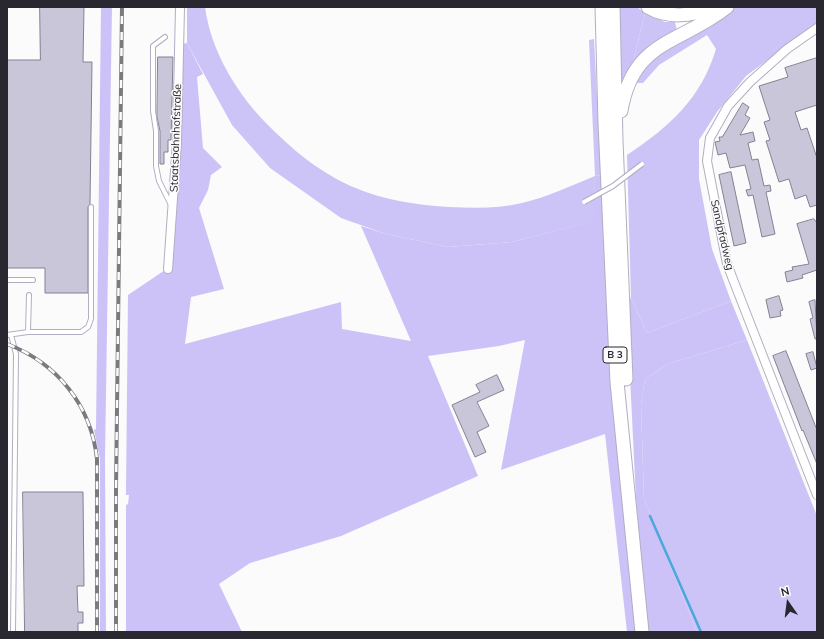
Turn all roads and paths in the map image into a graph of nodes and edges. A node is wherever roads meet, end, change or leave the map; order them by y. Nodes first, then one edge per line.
1 (180, 7) edge
2 (602, 7) edge
3 (613, 7) edge
4 (648, 7) edge
5 (711, 7) edge
6 (728, 7) edge
7 (817, 28) edge
8 (165, 37) dead end
9 (616, 141) junction
10 (642, 164) dead end
11 (584, 202) dead end
12 (91, 206) dead end
13 (173, 209) junction
14 (168, 269) dead end
15 (7, 280) edge
16 (34, 280) dead end
17 (29, 296) dead end
18 (28, 332) junction
19 (9, 335) edge
20 (817, 495) edge
21 (13, 632) edge
22 (642, 632) edge

1 - 13 street, Staatsbahnhofstraße
2 - 22 main road, B 3
3 - 9 main road, B 3
4 - 5 main road
6 - 9 main road
7 - 20 street, Sandpfadweg
8 - 13 lane
9 - 22 main road, B 3
10 - 11 lane, bridge
12 - 18 lane
13 - 14 street, Staatsbahnhofstraße
15 - 16 lane
17 - 18 lane
18 - 19 lane
19 - 21 lane

